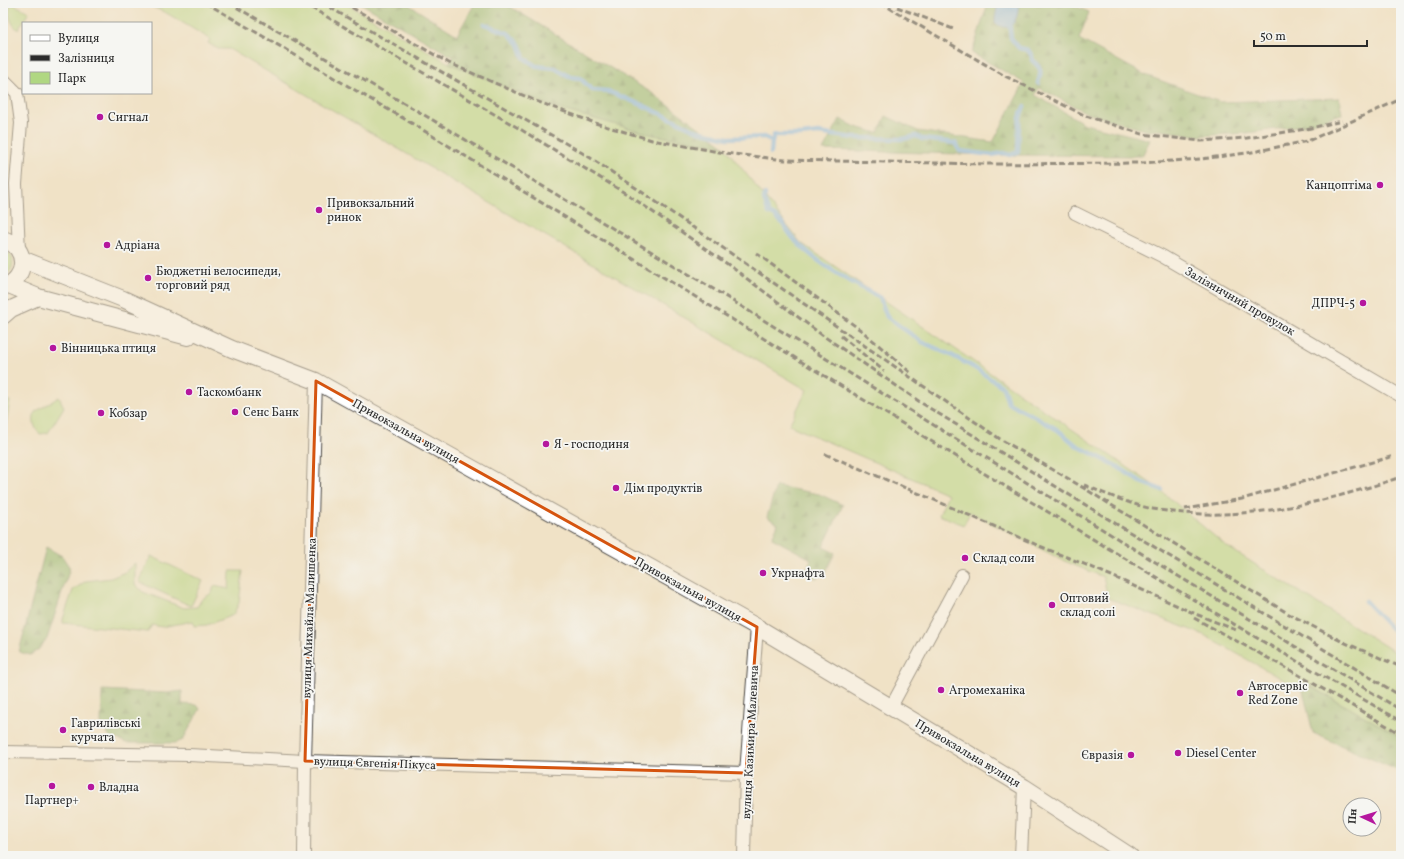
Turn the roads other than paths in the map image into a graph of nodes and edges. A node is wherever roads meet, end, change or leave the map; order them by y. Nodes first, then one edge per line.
1 (3, 79) edge
2 (1075, 213) dead end
3 (3, 239) edge
4 (21, 255) junction
5 (6, 286) edge
6 (38, 297) junction
7 (3, 316) edge
8 (232, 349) junction
9 (316, 381) junction
10 (1401, 396) edge
11 (962, 575) dead end
12 (757, 627) junction
13 (891, 707) junction
14 (3, 752) edge
15 (305, 761) junction
16 (746, 773) junction
17 (1024, 787) junction
18 (304, 856) edge
19 (744, 856) edge
20 (1021, 856) edge
21 (1130, 856) edge

1 - 4 street
2 - 10 street, Залізничний провулок
3 - 4 main road
4 - 5 main road
4 - 8 main road
5 - 6 main road
6 - 7 main road
6 - 8 main road
8 - 9 main road, Привокзальна вулиця
9 - 12 main road, Привокзальна вулиця
9 - 15 street, вулиця Михайла Малишенка
11 - 13 street
12 - 13 main road, Привокзальна вулиця
12 - 16 street, вулиця Казимира Малевича
13 - 17 main road, Привокзальна вулиця
14 - 15 street, вулиця Євгенія Пікуса
15 - 16 street, вулиця Євгенія Пікуса
15 - 18 street, вулиця Михайла Малишенка
16 - 19 street, вулиця Казимира Малевича
17 - 20 street
17 - 21 main road, Привокзальна вулиця

